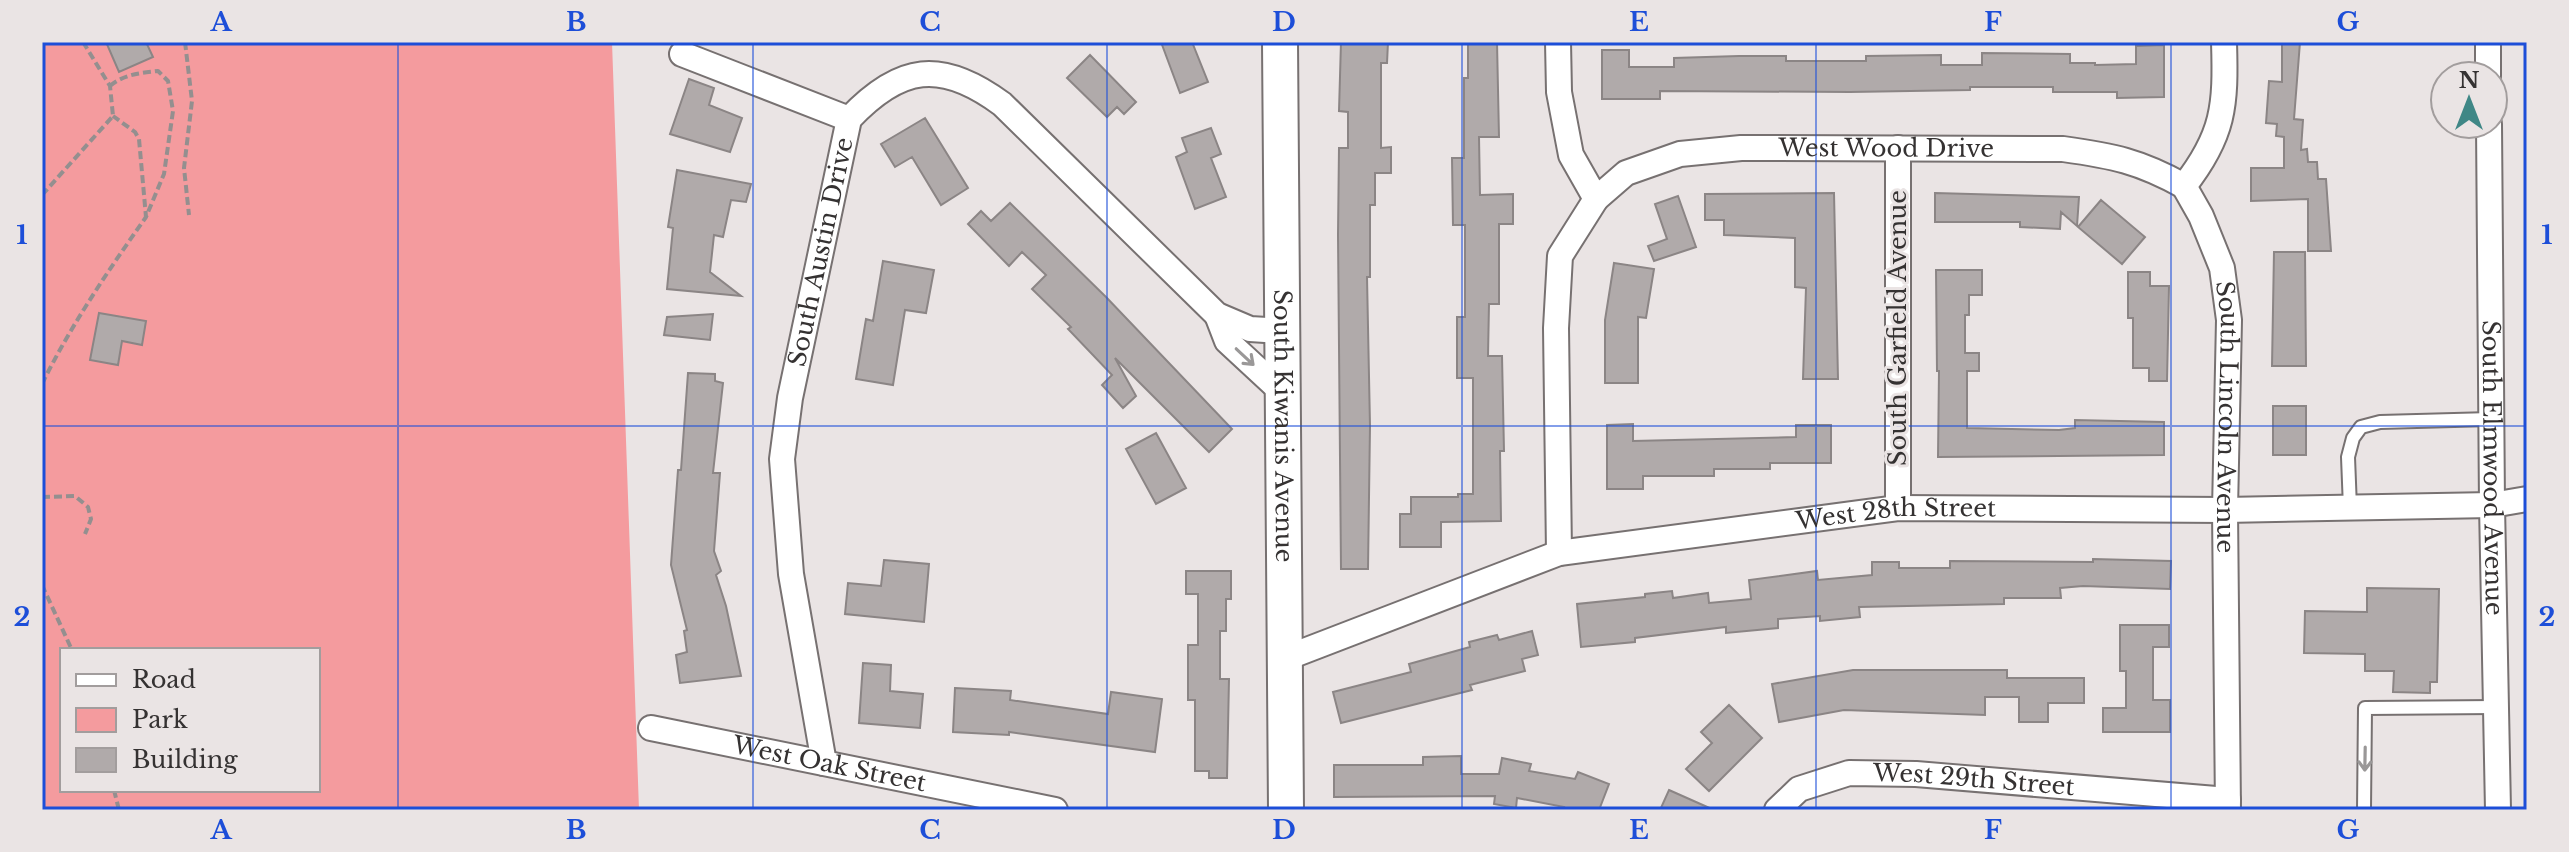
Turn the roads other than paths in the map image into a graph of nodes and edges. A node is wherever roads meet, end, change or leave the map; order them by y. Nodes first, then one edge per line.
1 (1280, 42) edge
2 (1558, 42) edge
3 (2224, 42) edge
4 (682, 54) dead end
5 (849, 119) junction
6 (2489, 140) edge
7 (1898, 148) junction
8 (2184, 186) junction
9 (1596, 199) junction
10 (1217, 315) junction
11 (1282, 331) junction
12 (1282, 392) junction
13 (2491, 419) junction
14 (2527, 499) edge
15 (2492, 505) junction
16 (1898, 508) junction
17 (2350, 508) junction
18 (2225, 510) junction
19 (1559, 553) junction
20 (1286, 658) junction
21 (2496, 707) junction
22 (651, 728) dead end
23 (824, 763) junction
24 (2228, 805) edge
25 (1055, 810) edge
26 (1286, 810) edge
27 (1777, 810) edge
28 (2364, 810) edge
29 (2498, 810) edge

1 - 11 main road, South Kiwanis Avenue
2 - 9 street
3 - 8 street
4 - 5 street
5 - 10 street, South Austin Drive
5 - 23 street, South Austin Drive
6 - 13 street, South Elmwood Avenue
7 - 8 street, West Wood Drive
7 - 9 street, West Wood Drive
7 - 16 street, South Garfield Avenue
8 - 18 street, South Lincoln Avenue
9 - 19 street, West Wood Drive
10 - 11 street, South Austin Drive
10 -> 12 street, South Austin Drive
11 - 12 main road, South Kiwanis Avenue
12 - 20 main road, South Kiwanis Avenue
13 - 15 street, South Elmwood Avenue
13 - 17 lane
14 - 15 street, West 28th Street
15 - 17 street, West 28th Street
15 - 21 street, South Elmwood Avenue
16 - 18 street, West 28th Street
16 - 19 street, West 28th Street
17 - 18 street, West 28th Street
18 - 24 street, South Lincoln Avenue
19 - 20 street, West 28th Street
20 - 26 main road, South Kiwanis Avenue
21 -> 28 lane
21 - 29 street, South Elmwood Avenue
22 - 23 street, West Oak Street
23 - 25 street, West Oak Street
24 - 27 street, West 29th Street

